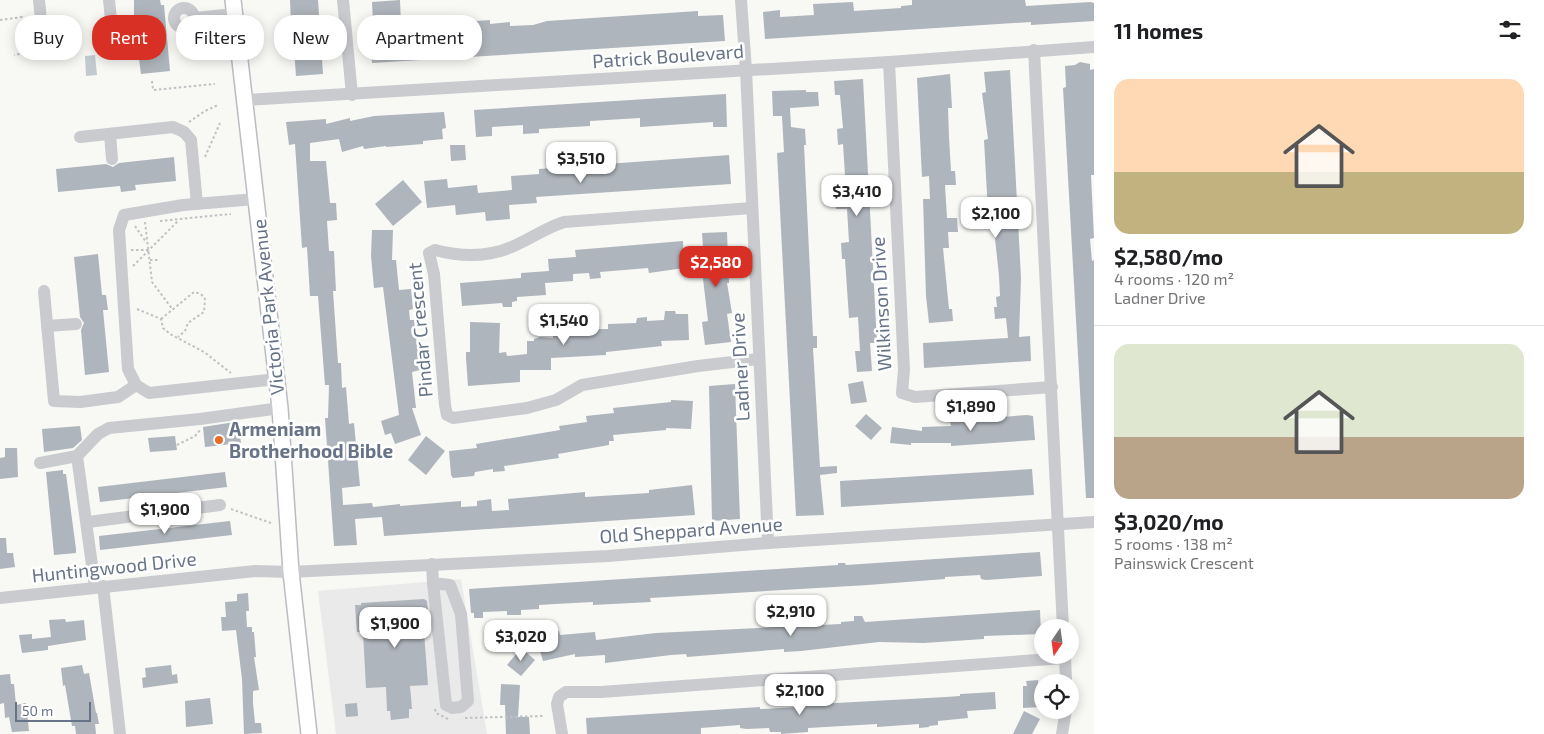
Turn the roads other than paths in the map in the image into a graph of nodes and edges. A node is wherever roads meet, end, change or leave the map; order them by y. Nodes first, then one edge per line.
1 (39, 0) edge
2 (109, 0) edge
3 (343, 0) edge
4 (741, 0) edge
5 (180, 4) edge
6 (234, 7) edge
7 (40, 15) edge
8 (111, 15) edge
9 (1094, 47) edge
10 (1034, 50) junction
11 (889, 62) junction
12 (746, 70) junction
13 (352, 95) junction
14 (244, 100) junction
15 (110, 134) junction
16 (80, 137) dead end
17 (112, 159) dead end
18 (256, 199) junction
19 (197, 204) junction
20 (752, 208) junction
21 (44, 291) dead end
22 (76, 324) dead end
23 (47, 326) junction
24 (758, 359) junction
25 (276, 379) junction
26 (136, 385) junction
27 (1052, 387) junction
28 (280, 408) junction
29 (77, 456) junction
30 (40, 463) dead end
31 (220, 506) road end
32 (88, 522) junction
33 (1094, 522) edge
34 (1057, 524) junction
35 (768, 543) junction
36 (432, 564) junction
37 (291, 572) junction
38 (433, 583) junction
39 (99, 587) junction
40 (0, 598) edge
41 (1062, 619) edge
42 (1034, 658) edge
43 (1064, 719) edge
44 (120, 734) edge
45 (309, 734) edge
46 (562, 734) edge
47 (1062, 734) edge

1 - 7 street
2 - 8 street
3 - 13 street
4 - 12 street, Ladner Drive
5 - 6 street
6 - 14 main road, Victoria Park Avenue
9 - 10 street, Patrick Boulevard
10 - 11 street, Patrick Boulevard
10 - 27 street
11 - 12 street, Patrick Boulevard
11 - 27 street, Wilkinson Drive
12 - 13 street, Patrick Boulevard
12 - 20 street, Ladner Drive
13 - 14 street, Patrick Boulevard
14 - 18 main road, Victoria Park Avenue
15 - 16 street
15 - 17 street
15 - 19 street
18 - 19 street
18 - 25 main road, Victoria Park Avenue
19 - 26 street
20 - 24 street, Ladner Drive
20 - 24 street, Pindar Crescent
21 - 23 street
22 - 23 street
23 - 26 street
24 - 35 street, Ladner Drive
25 - 26 street
25 - 28 main road, Victoria Park Avenue
27 - 34 street
28 - 29 street
28 - 37 main road, Victoria Park Avenue
29 - 30 street
29 - 32 street
31 - 32 street
32 - 39 street
33 - 34 street, Old Sheppard Avenue
34 - 35 street, Old Sheppard Avenue
34 - 41 street
35 - 36 street, Old Sheppard Avenue
36 - 37 street, Old Sheppard Avenue
36 - 38 street
37 - 39 street, Huntingwood Drive
37 - 45 main road, Victoria Park Avenue
38 - 38 street
39 - 40 street, Huntingwood Drive
39 - 44 street
42 - 46 street
43 - 47 street

